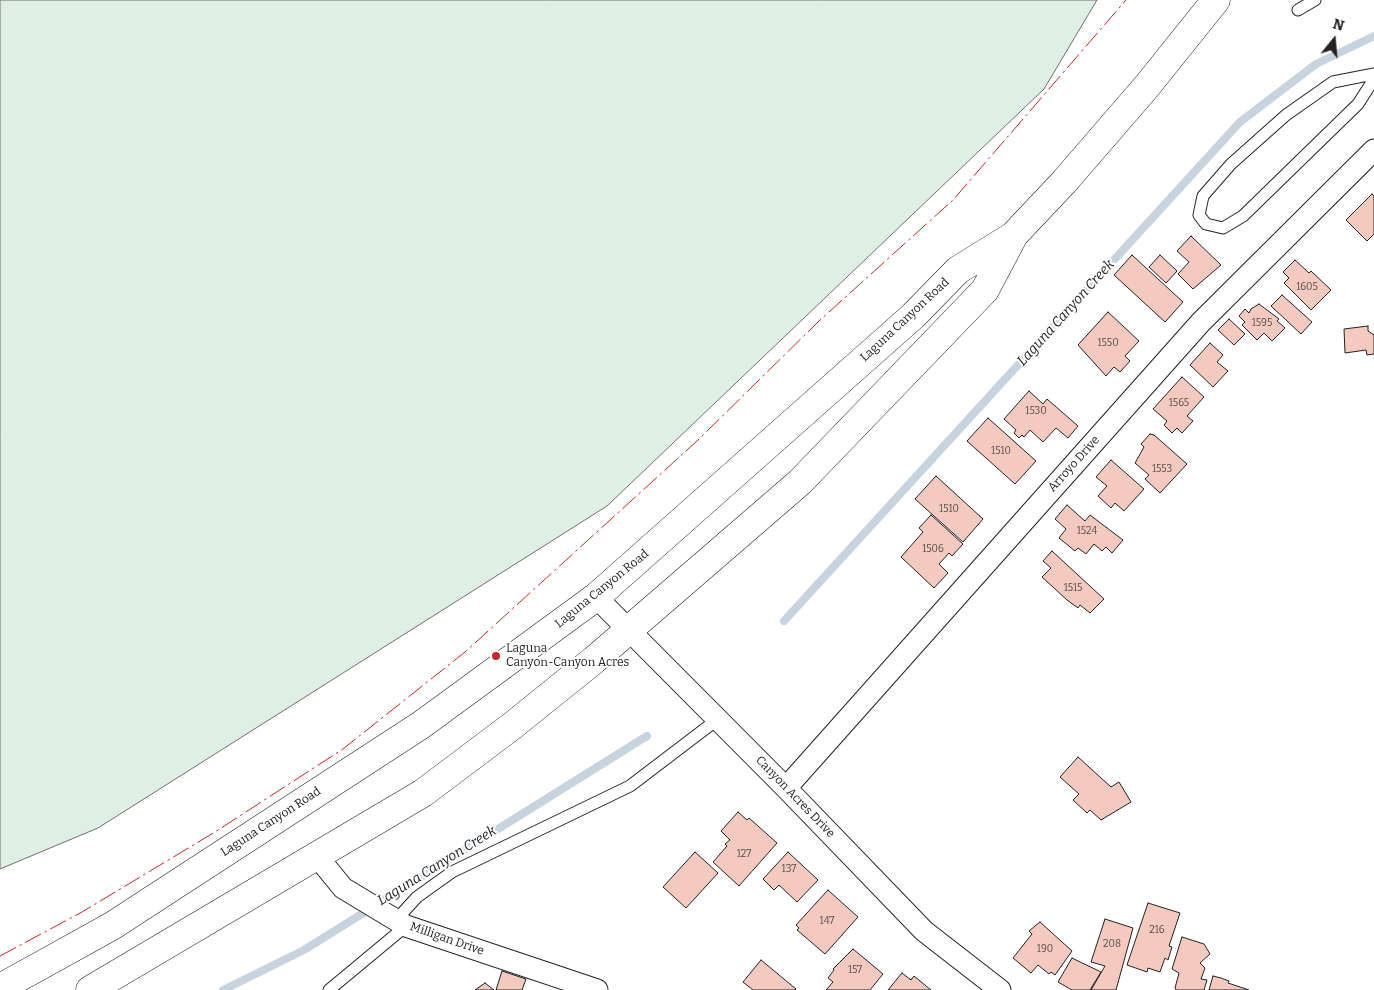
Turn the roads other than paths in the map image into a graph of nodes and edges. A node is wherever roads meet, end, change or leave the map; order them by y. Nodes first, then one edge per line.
1 (1216, 0) edge
2 (1315, 0) edge
3 (1298, 10) dead end
4 (1374, 74) edge
5 (1374, 79) edge
6 (1374, 150) edge
7 (1013, 236) junction
8 (596, 597) junction
9 (628, 630) junction
10 (718, 719) junction
11 (786, 788) junction
12 (316, 855) junction
13 (397, 920) junction
14 (583, 987) edge
15 (0, 988) edge
16 (90, 990) edge
17 (329, 990) edge
18 (1000, 990) edge

1 - 7 main road, Laguna Canyon Road
2 - 3 lane
4 - 5 lane
6 - 11 street, Arroyo Drive
7 - 8 main road, Laguna Canyon Road
7 - 9 main road, Laguna Canyon Road
8 - 9 street, Canyon Acres Drive
8 - 15 main road, Laguna Canyon Road
9 - 10 street, Canyon Acres Drive
9 - 12 main road, Laguna Canyon Road
10 - 11 street, Canyon Acres Drive
10 - 13 lane
11 - 18 street, Canyon Acres Drive
12 - 13 street, Milligan Drive
12 - 16 main road, Laguna Canyon Road
13 - 14 street, Milligan Drive
13 - 17 lane

